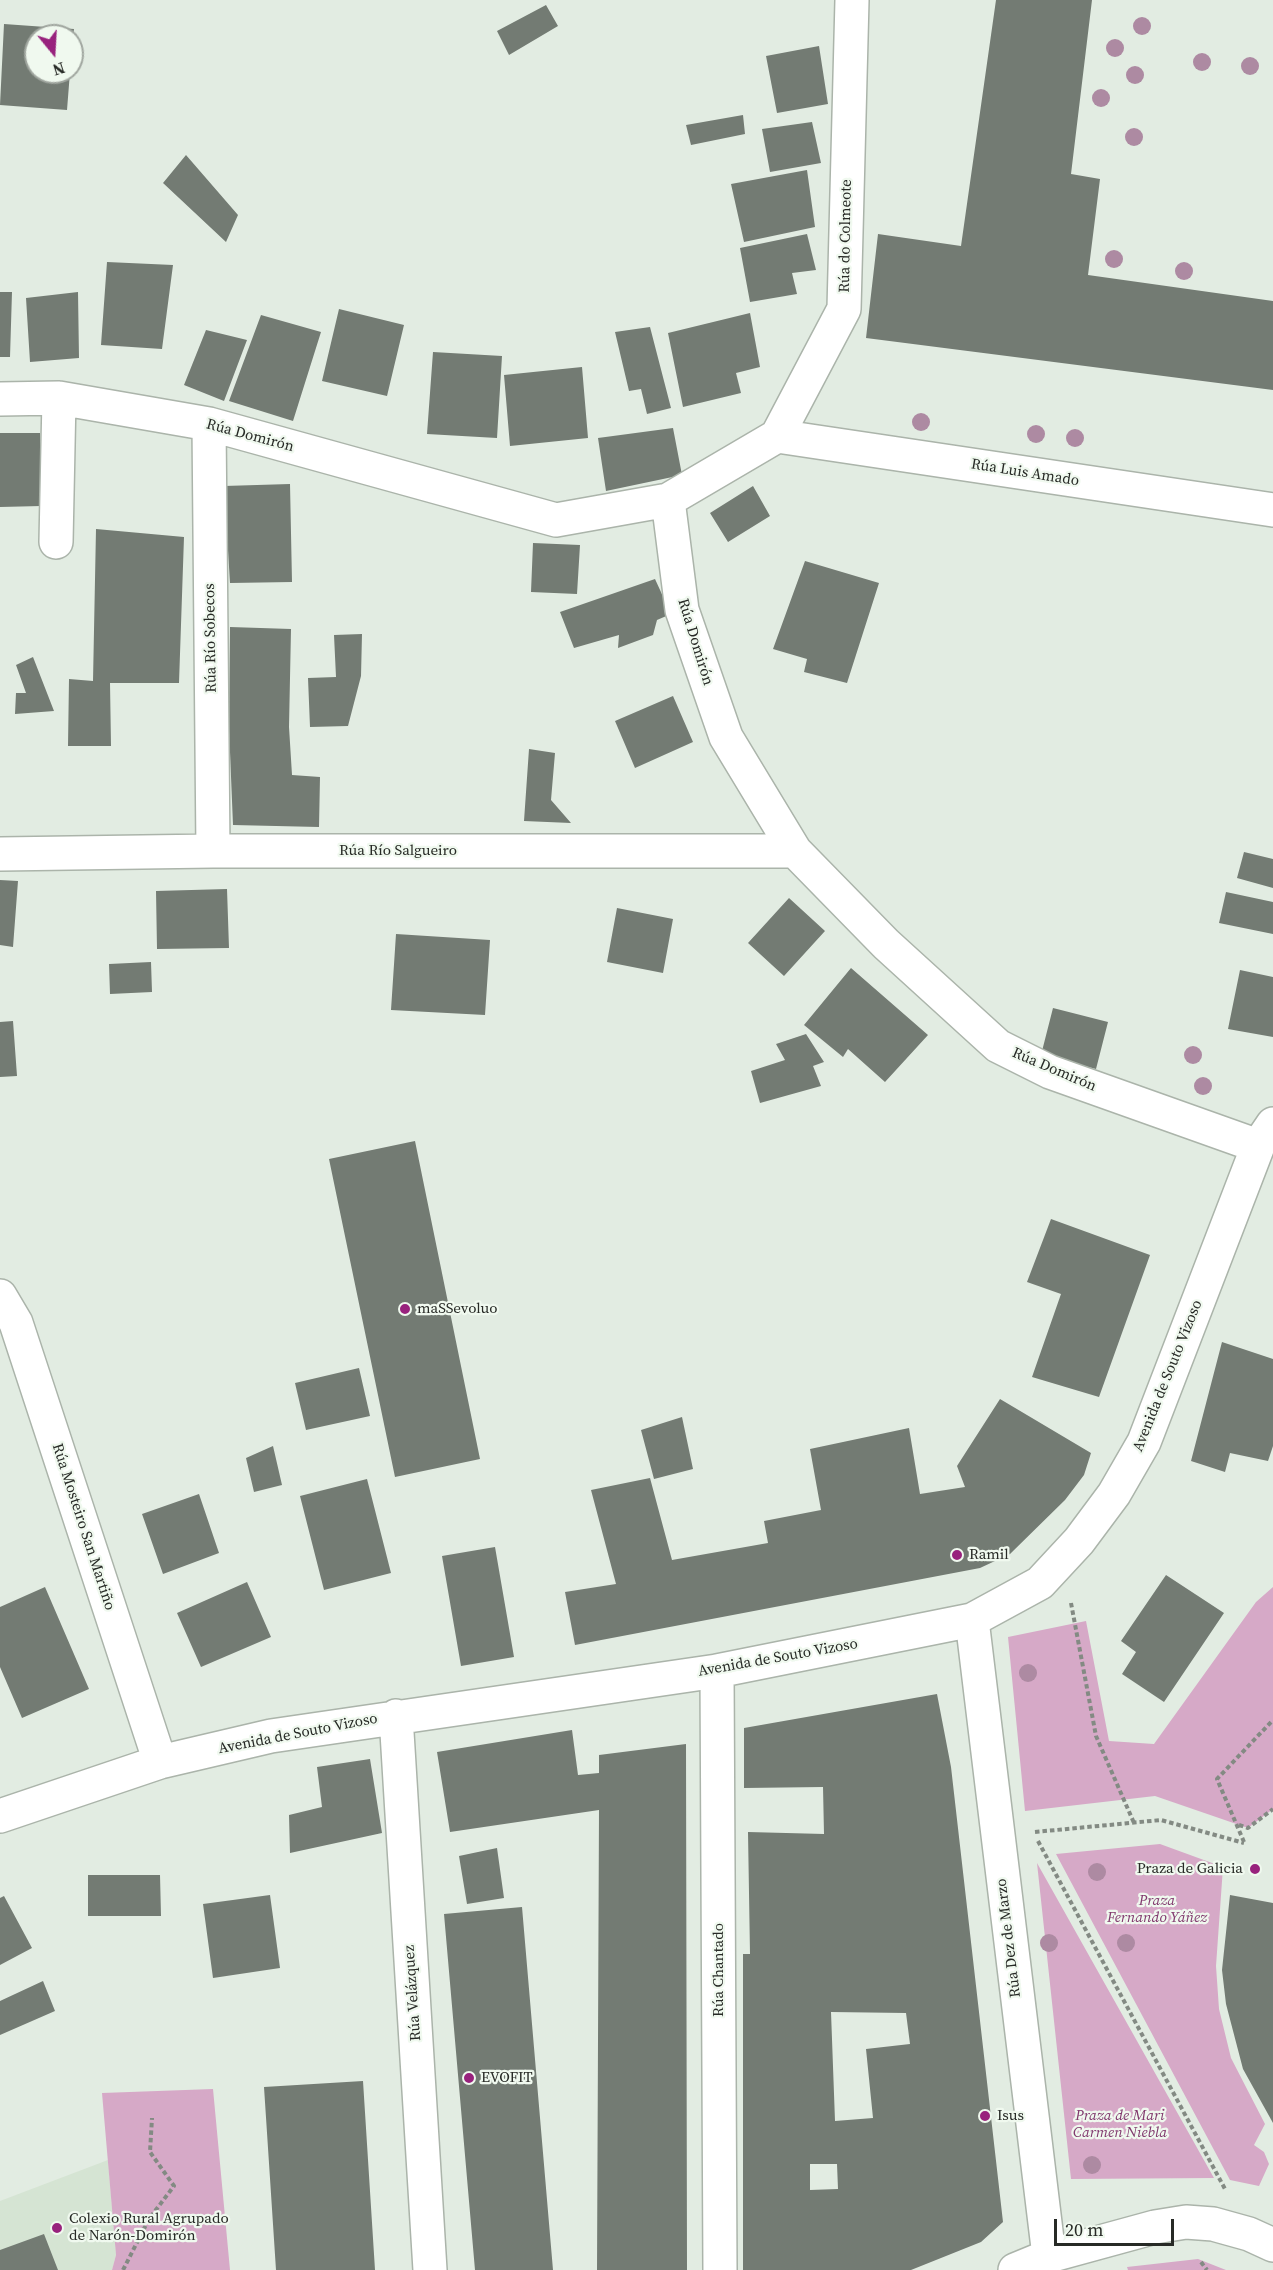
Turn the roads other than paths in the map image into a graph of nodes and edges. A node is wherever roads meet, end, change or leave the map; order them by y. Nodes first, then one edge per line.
1 (852, 0) edge
2 (59, 398) junction
3 (0, 399) edge
4 (209, 424) junction
5 (777, 436) junction
6 (668, 500) junction
7 (1273, 510) edge
8 (56, 542) dead end
9 (213, 851) junction
10 (795, 851) junction
11 (0, 854) edge
12 (1265, 1135) edge
13 (0, 1296) edge
14 (972, 1620) junction
15 (717, 1671) junction
16 (396, 1716) junction
17 (160, 1762) junction
18 (0, 1816) edge
19 (1261, 2240) edge
20 (1049, 2256) junction
21 (430, 2270) edge
22 (720, 2270) edge
23 (1015, 2270) edge

1 - 5 street, Rúa do Colmeote
2 - 3 street, Rúa Domirón
2 - 4 street, Rúa Domirón
2 - 8 street
4 - 6 street, Rúa Domirón
4 - 9 street, Rúa Río Sobecos
5 - 6 street
5 - 7 street, Rúa Luis Amado
6 - 10 street, Rúa Domirón
9 - 10 street, Rúa Río Salgueiro
9 - 11 street, Rúa Río Salgueiro
10 - 12 street, Rúa Domirón
12 - 14 street, Avenida de Souto Vizoso
13 - 17 street, Rúa Mosteiro San Martiño
14 - 15 street, Avenida de Souto Vizoso
14 - 20 street, Rúa Dez de Marzo
15 - 16 street, Avenida de Souto Vizoso
15 - 22 street, Rúa Chantado
16 - 17 street, Avenida de Souto Vizoso
16 - 21 street, Rúa Velázquez
17 - 18 street, Avenida de Souto Vizoso
19 - 20 street
20 - 23 street

